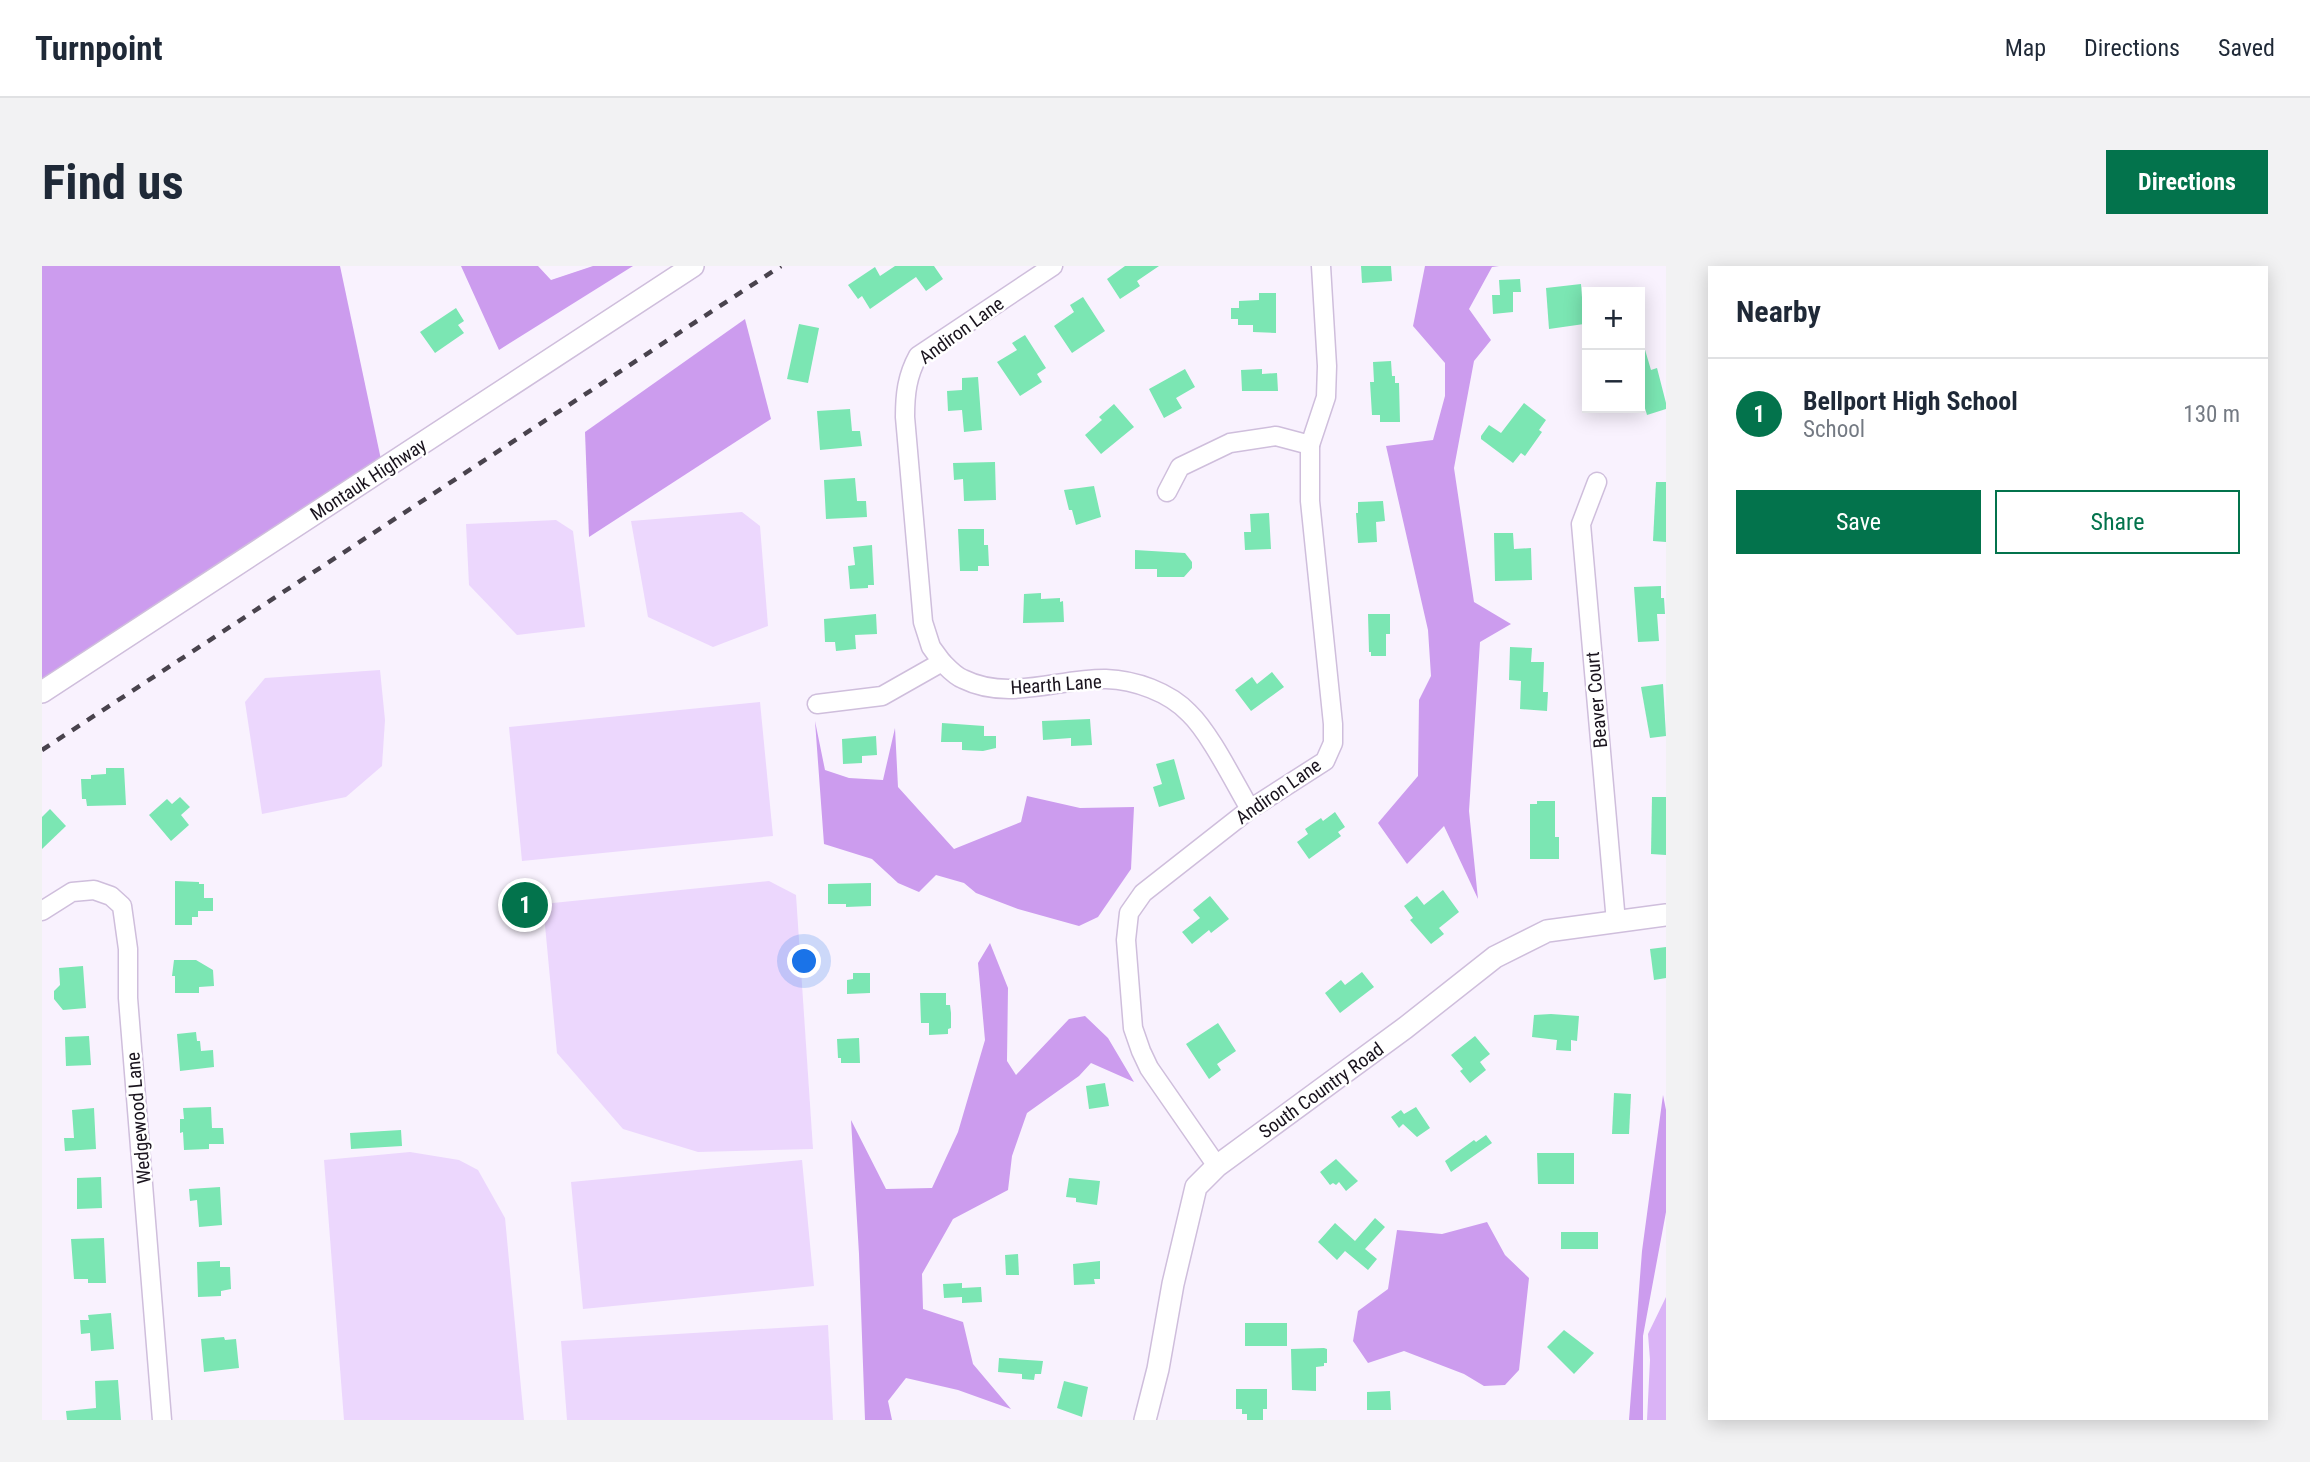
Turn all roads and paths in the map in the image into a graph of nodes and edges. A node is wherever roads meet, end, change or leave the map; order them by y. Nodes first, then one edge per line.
1 (693, 266) edge
2 (1054, 266) edge
3 (1321, 266) edge
4 (1310, 444) junction
5 (1597, 482) dead end
6 (1167, 492) dead end
7 (942, 663) junction
8 (42, 692) edge
9 (817, 704) dead end
10 (1250, 809) junction
11 (42, 911) edge
12 (1666, 915) edge
13 (1616, 922) junction
14 (1217, 1166) junction
15 (162, 1420) edge
16 (1145, 1420) edge

1 - 8 main road, Montauk Highway
2 - 7 street, Andiron Lane
3 - 4 street, Andiron Lane
4 - 6 street
4 - 10 street, Andiron Lane
5 - 13 street, Beaver Court
7 - 9 street
7 - 10 street, Hearth Lane
10 - 14 street, Andiron Lane
11 - 15 street, Wedgewood Lane
12 - 13 main road, South Country Road
13 - 14 main road, South Country Road
14 - 16 main road, South Country Road

